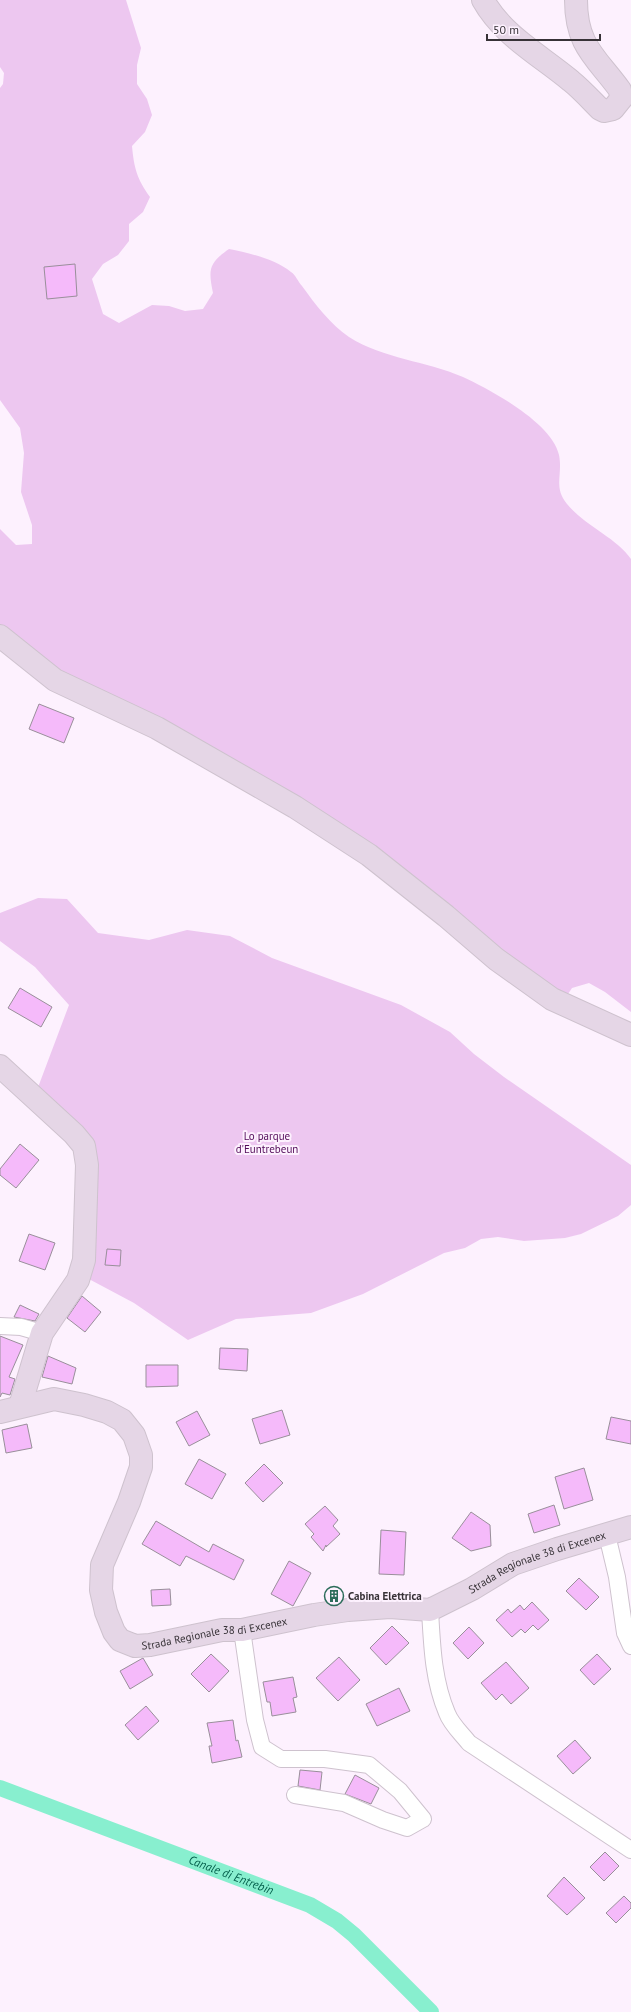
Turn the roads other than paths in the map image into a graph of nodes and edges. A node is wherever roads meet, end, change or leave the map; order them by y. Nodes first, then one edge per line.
1 (483, 0) edge
2 (576, 0) edge
3 (0, 636) edge
4 (631, 1035) edge
5 (0, 1066) edge
6 (0, 1326) edge
7 (42, 1332) junction
8 (10, 1409) edge
9 (631, 1527) edge
10 (607, 1535) junction
11 (430, 1610) junction
12 (242, 1630) junction
13 (631, 1646) edge
14 (295, 1795) dead end
15 (631, 1850) edge

1 - 2 street
3 - 4 street
5 - 7 street
6 - 7 street
7 - 8 street
8 - 12 street, Strada Regionale 38 di Excenex
9 - 10 street, Strada Regionale 38 di Excenex
10 - 11 street, Strada Regionale 38 di Excenex
10 - 13 street
11 - 12 street, Strada Regionale 38 di Excenex
11 - 15 street
12 - 14 street

